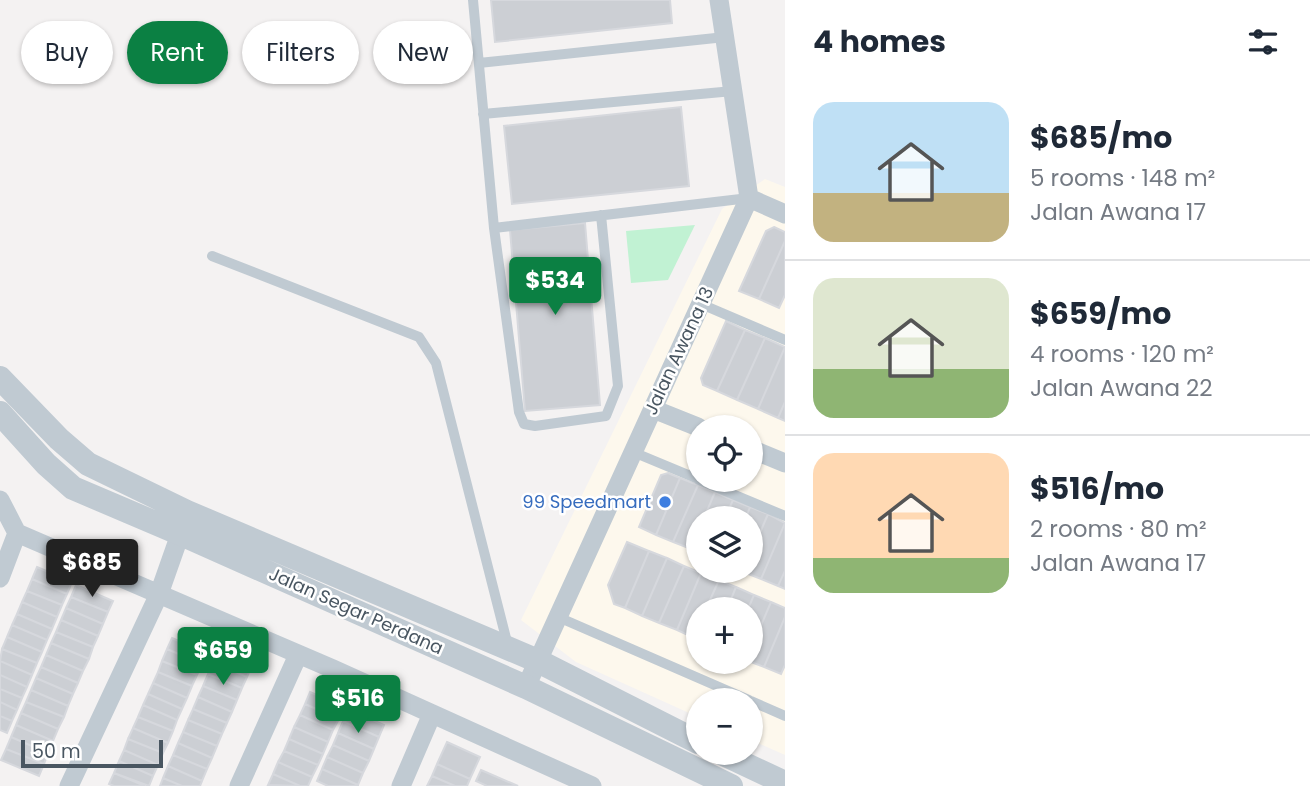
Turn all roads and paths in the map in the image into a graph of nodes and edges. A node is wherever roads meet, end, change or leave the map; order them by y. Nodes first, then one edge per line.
1 (473, 0) edge
2 (719, 0) edge
3 (725, 37) junction
4 (479, 64) junction
5 (733, 91) junction
6 (483, 114) junction
7 (749, 198) junction
8 (785, 214) edge
9 (601, 215) junction
10 (494, 228) junction
11 (212, 256) dead end
12 (701, 304) junction
13 (785, 340) edge
14 (0, 378) edge
15 (653, 409) junction
16 (0, 413) edge
17 (686, 422) edge
18 (633, 452) junction
19 (763, 454) edge
20 (785, 463) edge
21 (686, 474) edge
22 (729, 492) edge
23 (0, 500) edge
24 (785, 516) edge
25 (184, 523) junction
26 (18, 534) junction
27 (0, 578) edge
28 (159, 594) junction
29 (558, 617) junction
30 (509, 649) junction
31 (298, 655) junction
32 (538, 662) junction
33 (526, 687) junction
34 (722, 688) edge
35 (763, 706) edge
36 (432, 715) junction
37 (785, 716) edge
38 (686, 736) edge
39 (725, 765) edge
40 (746, 765) edge
41 (557, 779) edge
42 (785, 783) edge
43 (724, 784) edge
44 (69, 786) edge
45 (239, 786) edge
46 (401, 786) edge
47 (592, 786) edge

1 - 4 lane
2 - 3 street
3 - 4 lane
3 - 5 street
4 - 6 lane
5 - 6 lane
5 - 7 street
6 - 10 lane
7 - 8 street
7 - 9 lane
7 - 12 street, Jalan Awana 13
9 - 10 lane
9 - 10 lane
11 - 30 lane
12 - 13 lane
12 - 15 street, Jalan Awana 13
14 - 25 street, Jalan Segar Perdana
15 - 17 street
15 - 18 street, Jalan Awana 13
16 - 25 street, Jalan Segar Perdana
18 - 21 lane
18 - 29 street, Jalan Awana 13
19 - 20 street
22 - 24 lane
23 - 26 street
25 - 28 street
25 - 30 street, Jalan Segar Perdana
25 - 33 street, Jalan Segar Perdana
26 - 27 street
26 - 28 street
28 - 31 street
28 - 44 street
29 - 32 street, Jalan Awana 13
29 - 34 lane
30 - 32 street, Jalan Segar Perdana
31 - 36 street
31 - 45 street
32 - 33 street, Jalan Awana 13
32 - 38 street, Jalan Segar Perdana
33 - 43 street, Jalan Segar Perdana
35 - 37 lane
36 - 41 street
36 - 46 street
39 - 43 street
40 - 42 street
41 - 47 street

